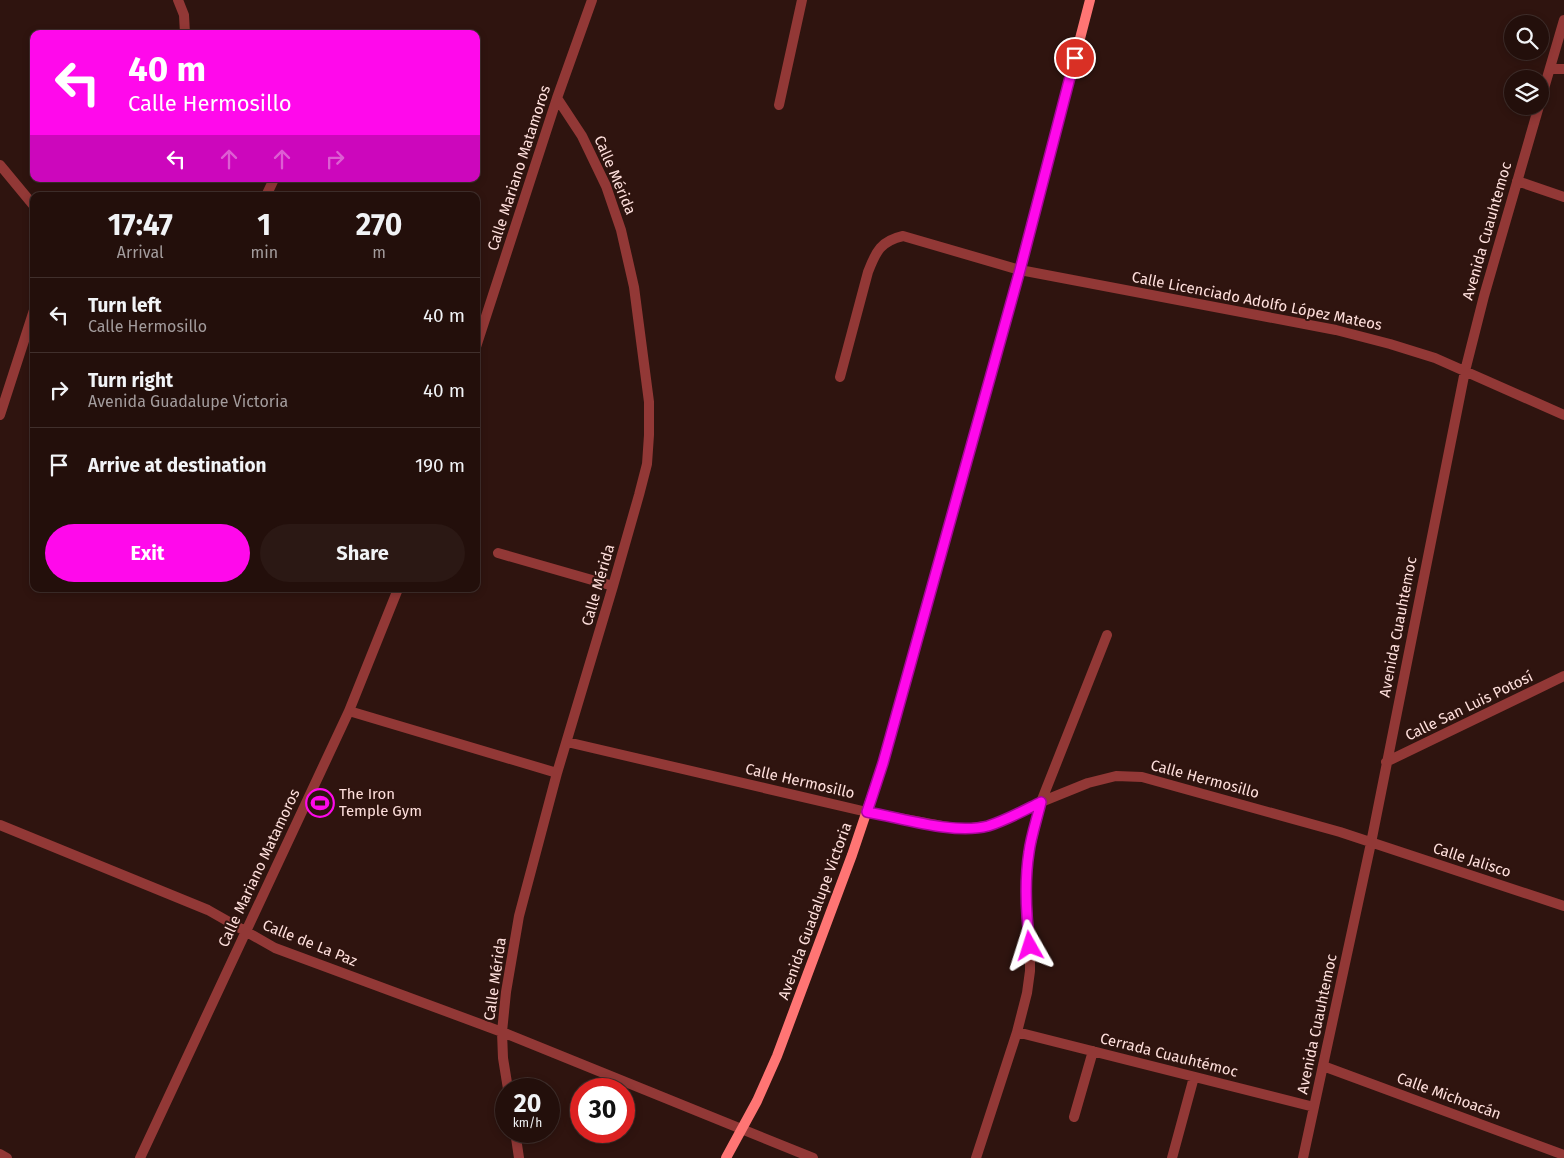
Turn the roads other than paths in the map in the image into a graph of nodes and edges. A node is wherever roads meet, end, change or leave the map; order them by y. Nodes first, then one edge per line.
1 (178, 0) edge
2 (592, 0) edge
3 (802, 0) edge
4 (1090, 0) edge
5 (1564, 20) edge
6 (185, 30) edge
7 (1550, 68) junction
8 (1564, 69) edge
9 (1549, 71) edge
10 (557, 98) junction
11 (779, 105) dead end
12 (1536, 115) edge
13 (0, 164) edge
14 (1517, 181) junction
15 (1564, 197) edge
16 (30, 201) edge
17 (1020, 270) junction
18 (30, 332) edge
19 (480, 335) edge
20 (1465, 371) junction
21 (840, 377) dead end
22 (3, 394) edge
23 (0, 415) edge
24 (1564, 416) edge
25 (498, 554) dead end
26 (613, 586) junction
27 (397, 592) edge
28 (1108, 635) dead end
29 (1564, 676) edge
30 (350, 710) junction
31 (567, 742) junction
32 (1386, 762) junction
33 (556, 773) junction
34 (1041, 802) junction
35 (867, 812) junction
36 (0, 825) edge
37 (1371, 843) junction
38 (1564, 906) edge
39 (246, 932) junction
40 (502, 1032) junction
41 (1016, 1032) junction
42 (1093, 1051) junction
43 (1323, 1066) junction
44 (1194, 1077) junction
45 (506, 1078) edge
46 (1314, 1107) junction
47 (1074, 1117) dead end
48 (742, 1130) junction
49 (517, 1143) edge
50 (0, 1154) edge
51 (1564, 1155) edge
52 (7, 1158) edge
53 (140, 1158) edge
54 (519, 1158) edge
55 (726, 1158) edge
56 (813, 1158) edge
57 (976, 1158) edge
58 (1172, 1158) edge
59 (1303, 1158) edge

1 - 6 street
2 - 10 street, Calle Mariano Matamoros
3 - 11 street
4 - 17 main road, Avenida Guadalupe Victoria
5 - 7 street
7 - 8 street
7 - 9 street
10 - 19 street, Calle Mariano Matamoros
10 - 26 street, Calle Mérida
12 - 14 street, Avenida Cuauhtemoc
13 - 16 street
14 - 15 street
14 - 20 street, Avenida Cuauhtemoc
17 - 20 street, Calle Licenciado Adolfo López Mateos
17 - 21 street, Calle Licenciado Adolfo López Mateos
17 - 35 main road, Avenida Guadalupe Victoria
18 - 22 street
20 - 24 street, Calle Licenciado Adolfo López Mateos
20 - 32 street, Avenida Cuauhtemoc
22 - 23 street
25 - 26 street
26 - 31 street, Calle Mérida
27 - 30 street, Calle Mariano Matamoros
28 - 34 street
29 - 32 street, Calle San Luis Potosí
30 - 33 street
30 - 39 street, Calle Mariano Matamoros
31 - 33 street, Calle Mérida
31 - 35 street, Calle Hermosillo
32 - 37 street, Avenida Cuauhtemoc
33 - 40 street, Calle Mérida
34 - 35 street, Calle Hermosillo
34 - 37 street, Calle Hermosillo
34 - 41 street
35 - 48 main road, Avenida Guadalupe Victoria
36 - 39 street, Calle de La Paz
37 - 38 street, Calle Jalisco
37 - 43 street, Avenida Cuauhtemoc
39 - 40 street, Calle de La Paz
39 - 53 street, Calle Mariano Matamoros
40 - 45 street, Calle Mérida
40 - 48 street, Calle de La Paz
41 - 42 street, Cerrada Cuauhtémoc
41 - 57 street
42 - 44 street, Cerrada Cuauhtémoc
42 - 47 street
43 - 46 street, Avenida Cuauhtemoc
43 - 51 street, Calle Michoacán
44 - 46 street, Cerrada Cuauhtémoc
44 - 58 street
46 - 59 street, Avenida Cuauhtemoc
48 - 55 main road, Avenida Guadalupe Victoria
48 - 56 street, Calle de La Paz
49 - 54 street
50 - 52 street

